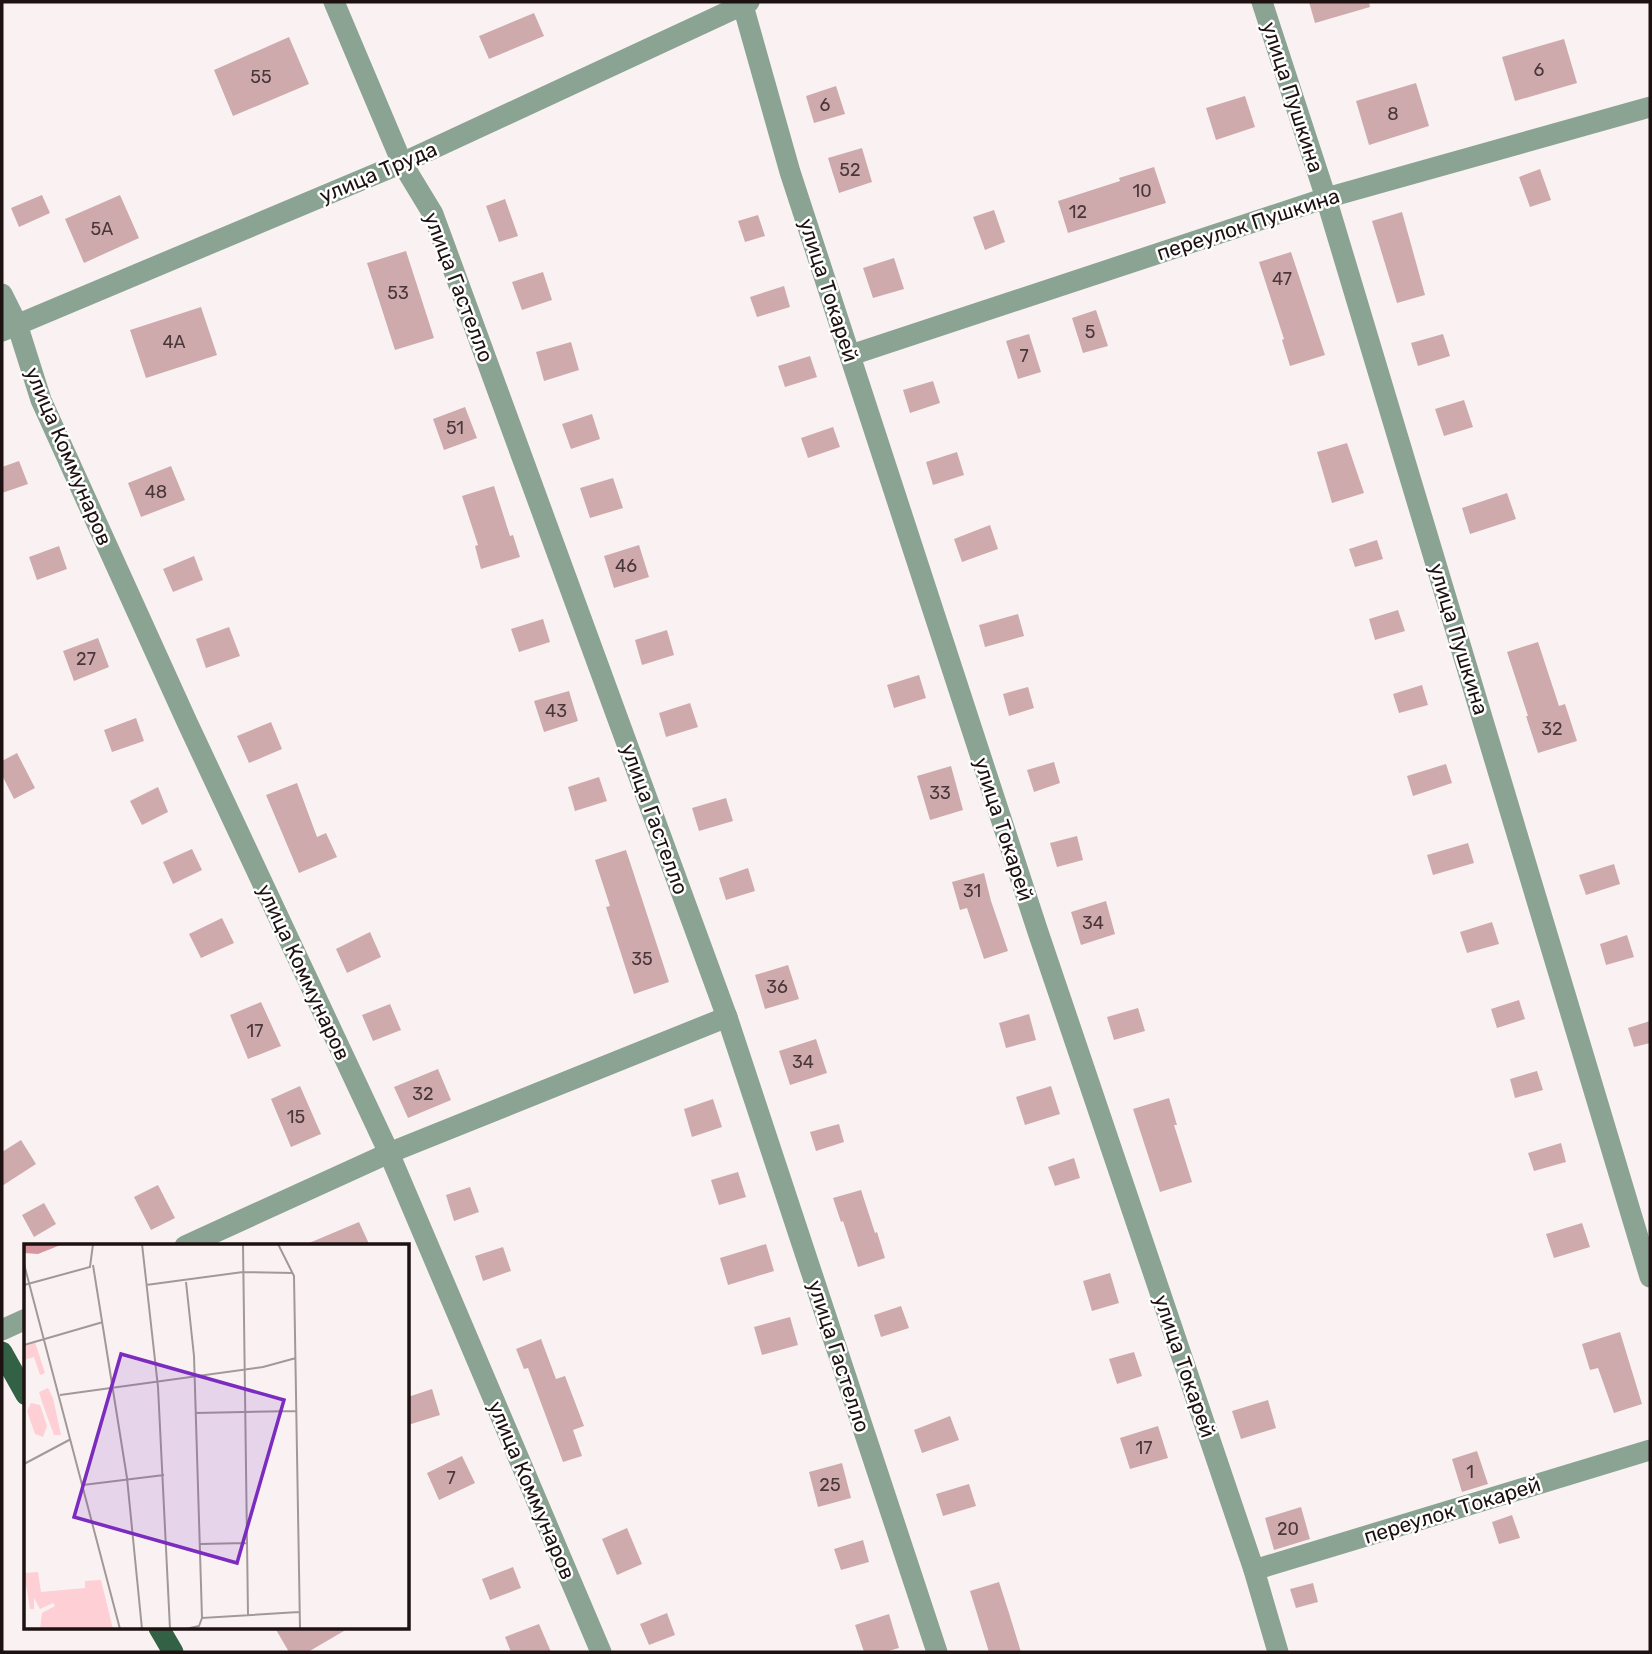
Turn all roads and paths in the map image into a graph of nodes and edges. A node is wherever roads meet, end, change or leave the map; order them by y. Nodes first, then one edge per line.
1 (334, 2) edge
2 (1262, 2) edge
3 (745, 3) edge
4 (1650, 107) edge
5 (402, 163) junction
6 (1326, 198) junction
7 (2, 294) edge
8 (9, 327) edge
9 (850, 355) junction
10 (727, 1017) junction
11 (389, 1153) junction
12 (189, 1244) edge
13 (1650, 1278) edge
14 (24, 1320) edge
15 (2, 1330) edge
16 (2, 1352) edge
17 (24, 1391) edge
18 (1650, 1450) edge
19 (1254, 1570) junction
20 (160, 1630) edge
21 (173, 1652) edge
22 (601, 1652) edge
23 (937, 1652) edge
24 (1278, 1652) edge

1 - 5 street, улица Гастелло
2 - 6 street, улица Пушкина
3 - 5 street, улица Труда
3 - 9 street, улица Токарей
4 - 6 street, переулок Пушкина
5 - 8 street, улица Труда
5 - 10 street, улица Гастелло
6 - 9 street, переулок Пушкина
6 - 13 street, улица Пушкина
7 - 8 street, улица Коммунаров
8 - 11 street, улица Коммунаров
9 - 19 street, улица Токарей
10 - 11 street
10 - 23 street, улица Гастелло
11 - 12 street
11 - 22 street, улица Коммунаров
14 - 15 street
16 - 17 main road
18 - 19 street, переулок Токарей
19 - 24 street, улица Токарей
20 - 21 main road

